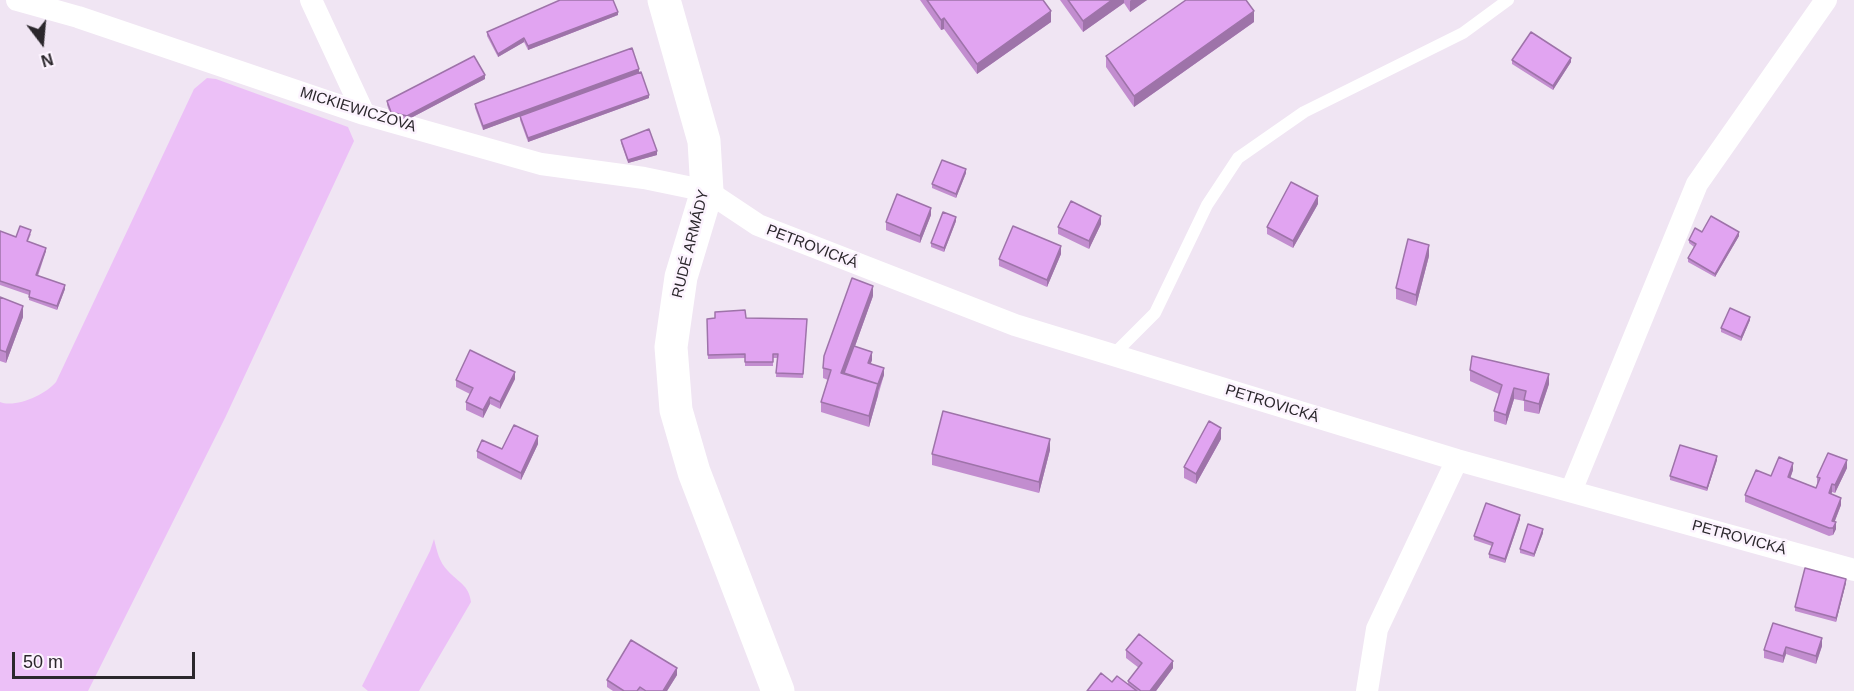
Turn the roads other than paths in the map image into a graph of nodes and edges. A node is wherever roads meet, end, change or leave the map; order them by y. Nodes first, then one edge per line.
1 (17, 0) edge
2 (311, 0) edge
3 (664, 0) edge
4 (1508, 0) edge
5 (1826, 0) edge
6 (364, 114) junction
7 (707, 191) junction
8 (1113, 355) junction
9 (1457, 460) junction
10 (1571, 492) junction
11 (1854, 570) edge
12 (778, 691) edge
13 (1367, 691) edge

1 - 6 street, MICKIEWICZOVA
2 - 6 street
3 - 7 main road, RUDÉ ARMÁDY
4 - 8 lane
5 - 10 street
6 - 7 street, MICKIEWICZOVA
7 - 8 street, PETROVICKÁ
7 - 12 main road, RUDÉ ARMÁDY
8 - 9 street, PETROVICKÁ
9 - 10 street, PETROVICKÁ
9 - 13 street
10 - 11 street, PETROVICKÁ

